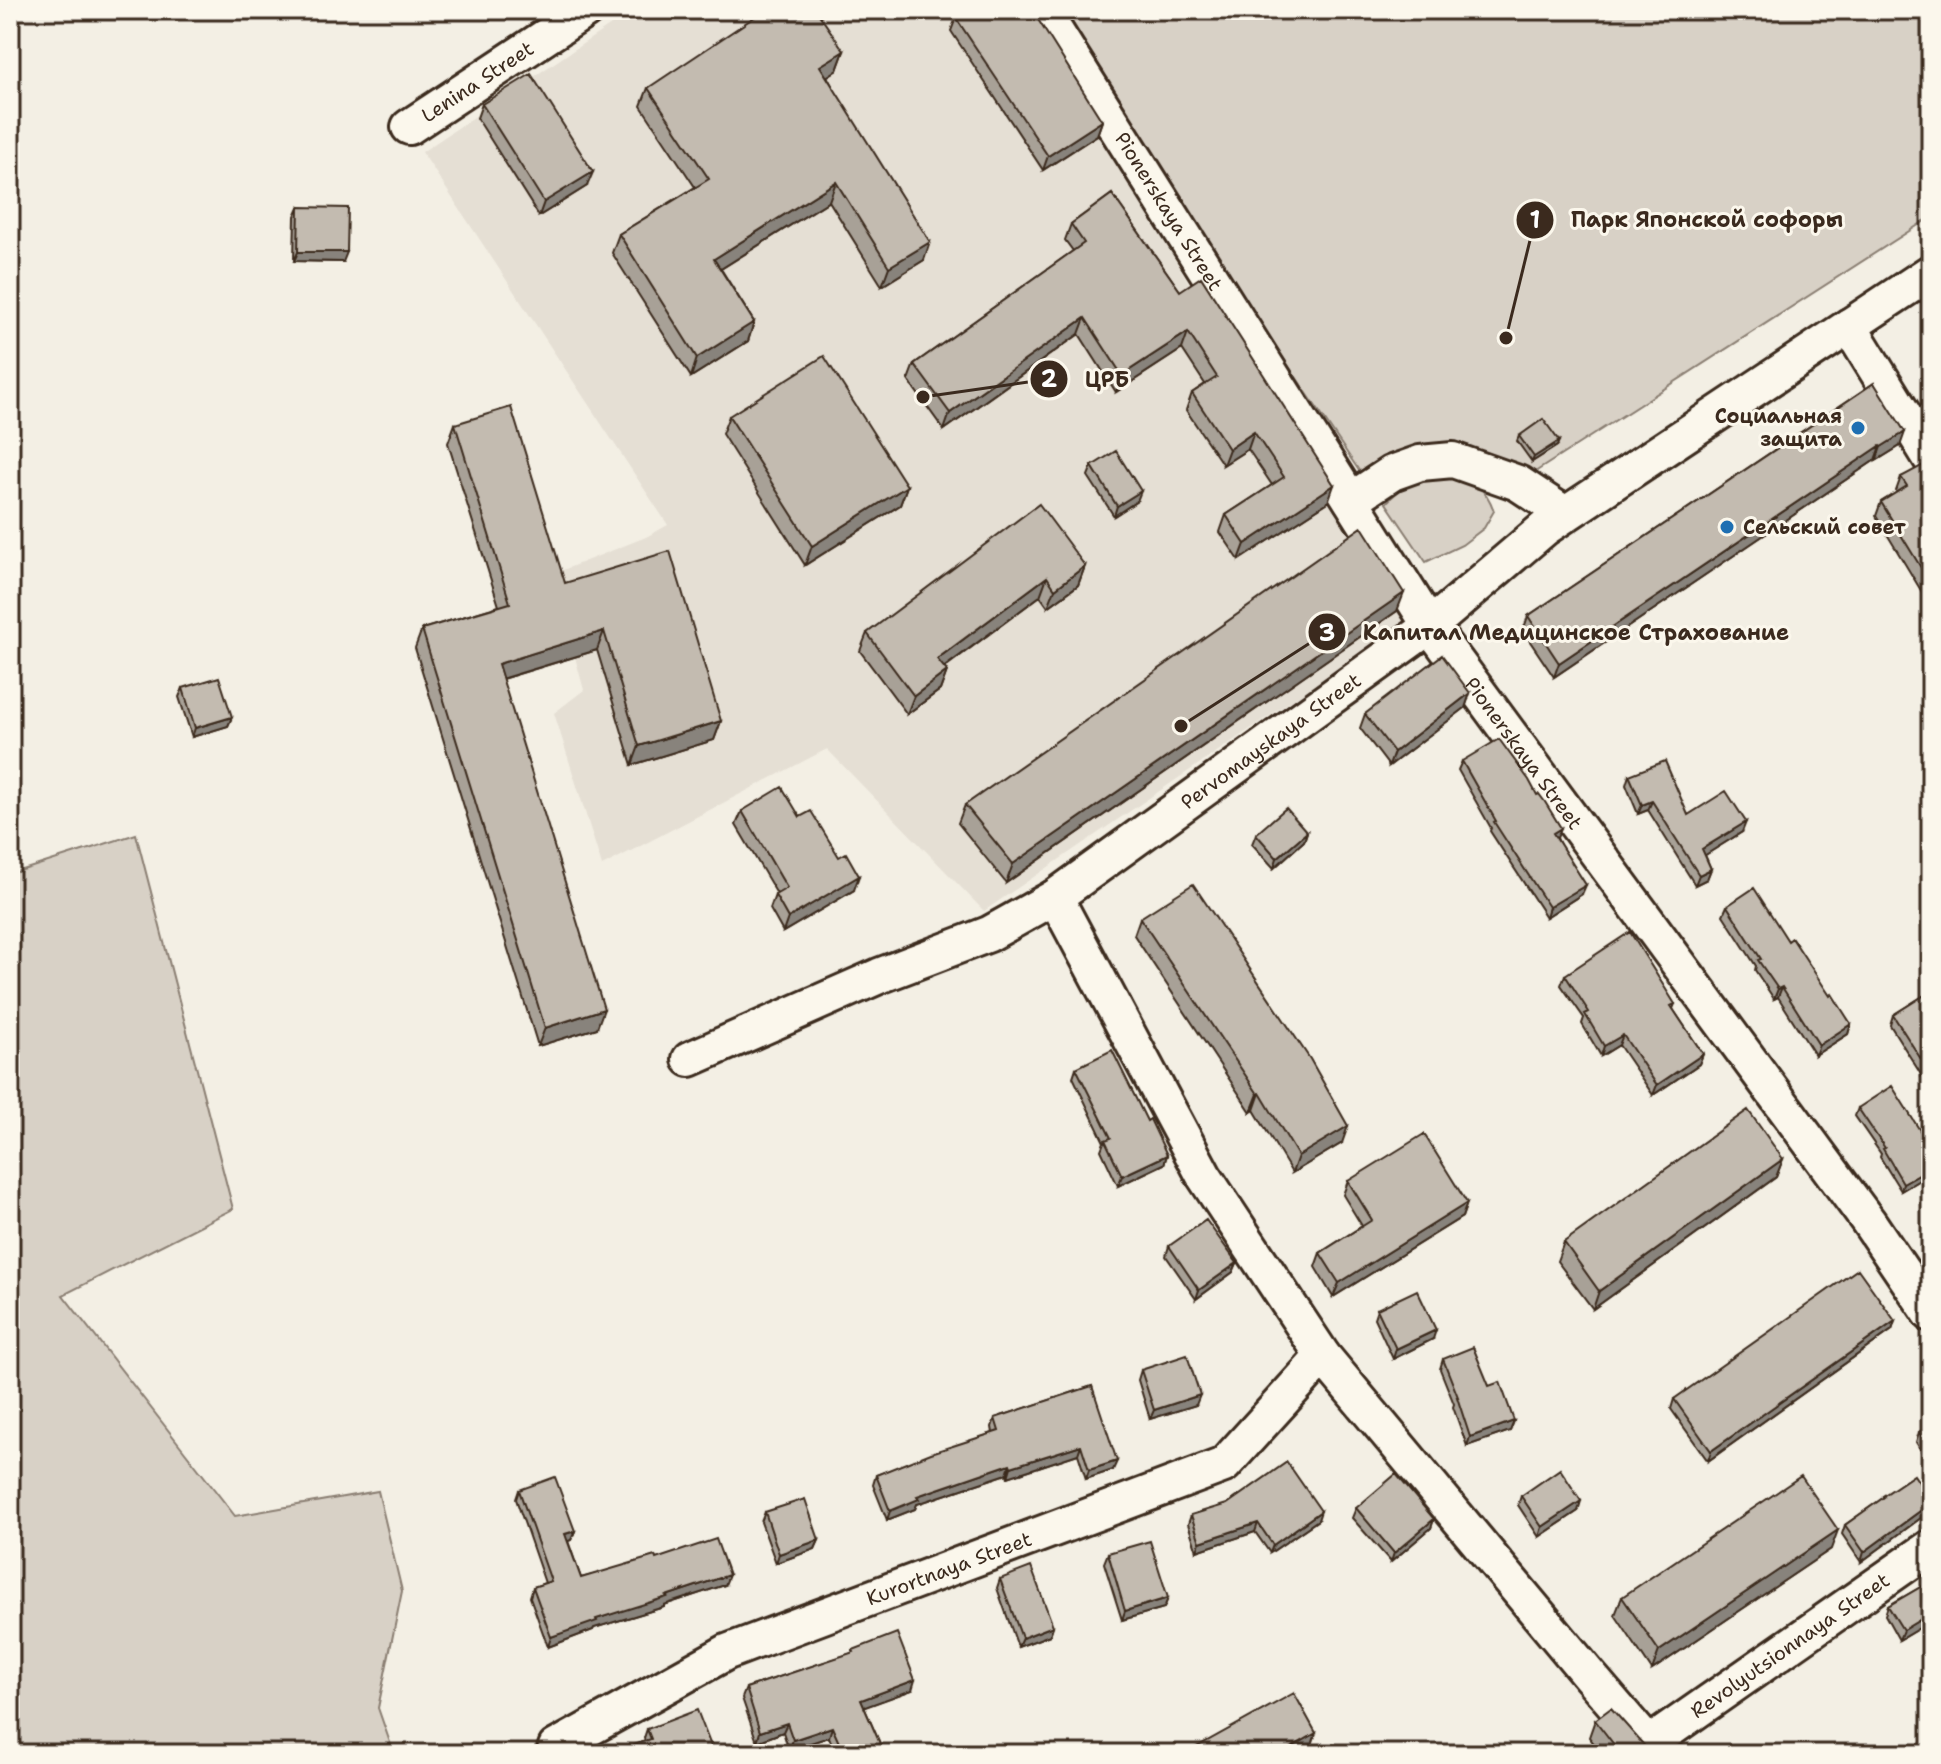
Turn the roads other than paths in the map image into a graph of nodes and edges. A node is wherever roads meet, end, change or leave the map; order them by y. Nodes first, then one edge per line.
1 (586, 10) edge
2 (1042, 10) edge
3 (409, 127) dead end
4 (1931, 272) edge
5 (1849, 326) junction
6 (1931, 459) edge
7 (1351, 500) junction
8 (1565, 514) junction
9 (1430, 626) junction
10 (1055, 897) junction
11 (690, 1059) dead end
12 (1931, 1314) edge
13 (1323, 1356) junction
14 (1931, 1547) edge
15 (1653, 1749) edge
16 (554, 1754) edge

1 - 3 street, Lenina Street
2 - 7 street, Pionerskaya Street
4 - 5 street, Pervomayskaya Street
5 - 6 street
5 - 8 street, Pervomayskaya Street
7 - 8 street
7 - 9 street, Pionerskaya Street
8 - 9 street, Pervomayskaya Street
9 - 10 street, Pervomayskaya Street
9 - 12 street, Pionerskaya Street
10 - 11 street, Pervomayskaya Street
10 - 13 street
13 - 15 street
13 - 16 street, Kurortnaya Street
14 - 15 street, Revolyutsionnaya Street

